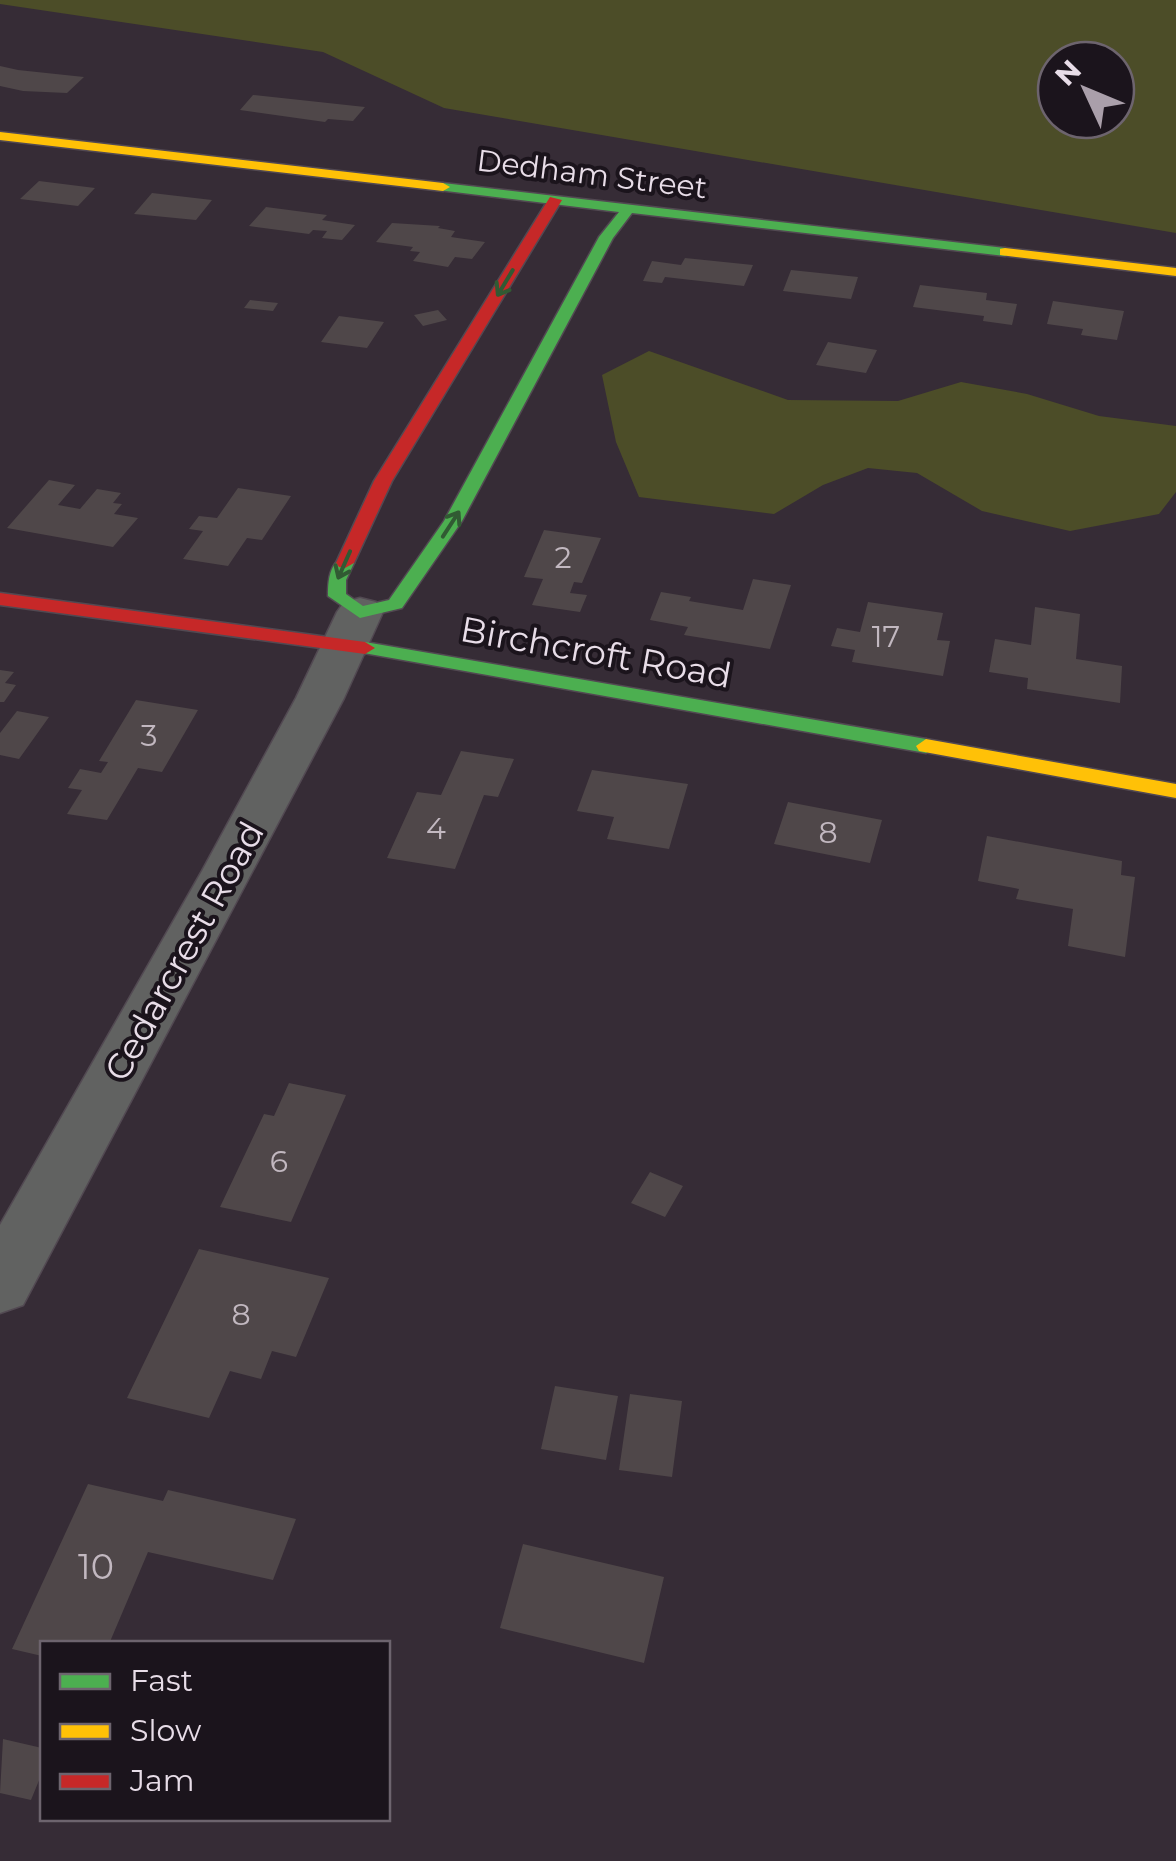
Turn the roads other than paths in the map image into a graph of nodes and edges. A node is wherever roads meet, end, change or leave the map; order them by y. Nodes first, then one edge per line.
1 (0, 136) edge
2 (555, 200) junction
3 (628, 209) junction
4 (1176, 272) edge
5 (0, 599) edge
6 (353, 629) junction
7 (1176, 791) edge
8 (0, 1285) edge

1 - 2 street, Dedham Street
2 - 3 street, Dedham Street
2 -> 6 street
3 - 4 street, Dedham Street
6 -> 3 street
5 - 6 street, Birchcroft Road
6 - 7 street, Birchcroft Road
6 - 8 street, Cedarcrest Road

